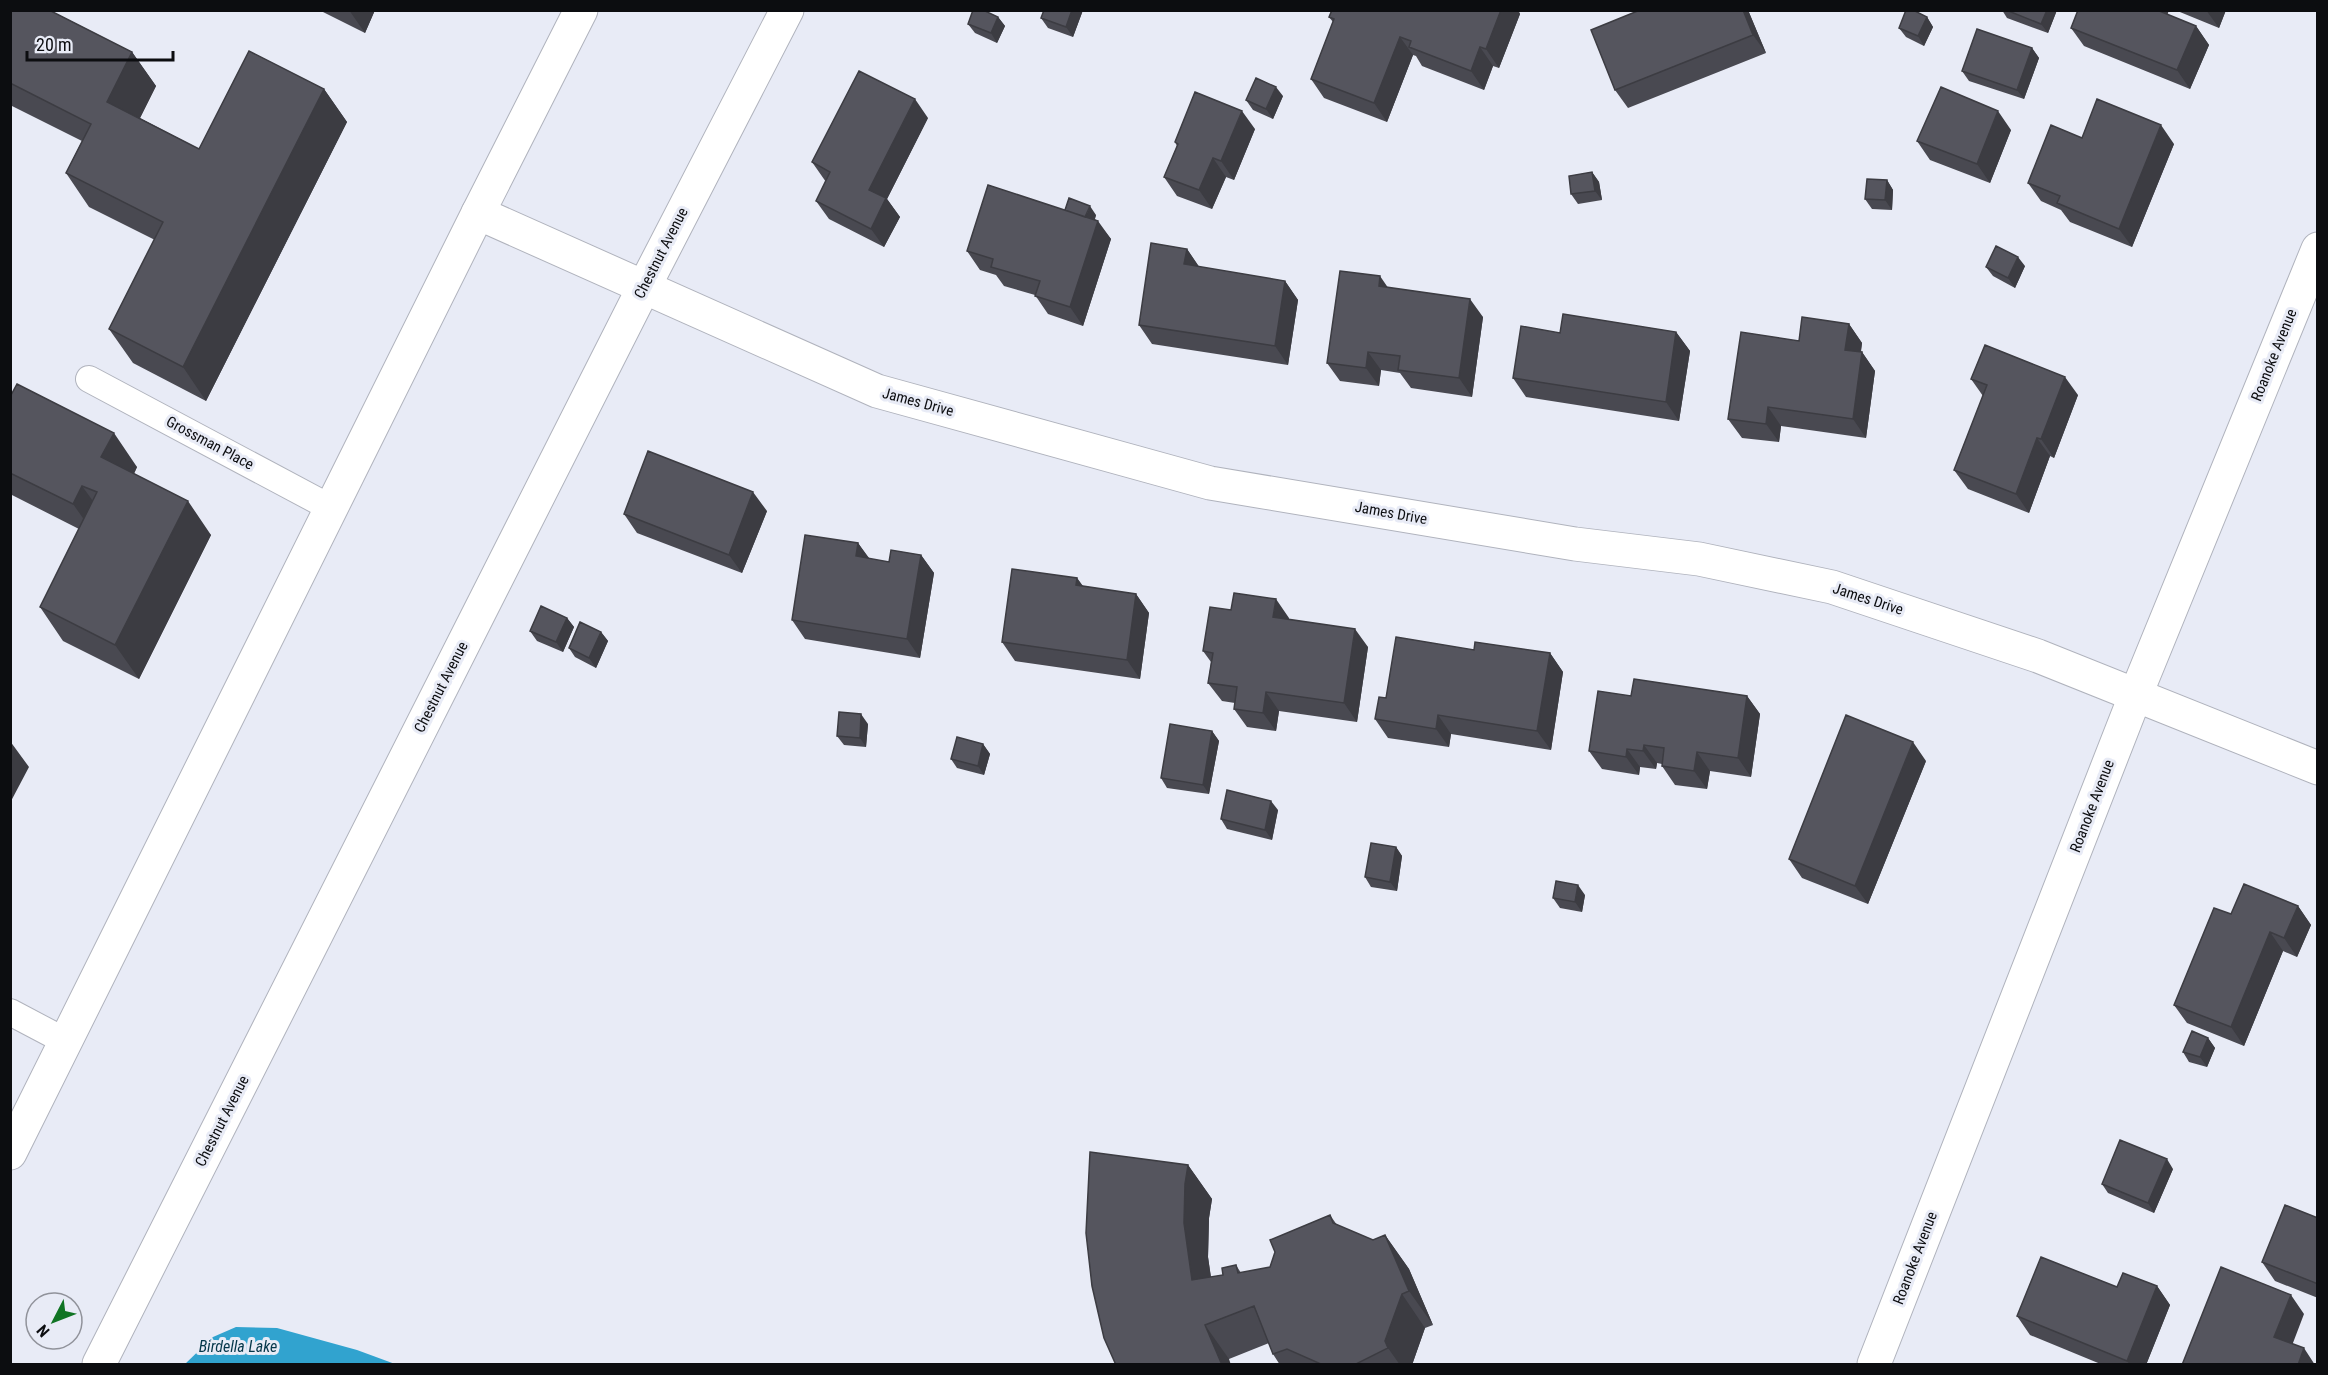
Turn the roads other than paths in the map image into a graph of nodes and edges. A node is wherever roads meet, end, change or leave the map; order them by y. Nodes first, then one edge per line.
1 (581, 10) edge
2 (787, 10) edge
3 (478, 213) junction
4 (2318, 249) edge
5 (644, 287) junction
6 (88, 379) dead end
7 (331, 508) junction
8 (2136, 694) junction
9 (2318, 768) edge
10 (10, 1012) edge
11 (66, 1041) junction
12 (10, 1153) edge
13 (99, 1365) edge
14 (1874, 1365) edge

1 - 3 street
2 - 5 street, Chestnut Avenue
3 - 5 street, James Drive
3 - 7 street
4 - 8 street, Roanoke Avenue
5 - 8 street, James Drive
5 - 13 street, Chestnut Avenue
6 - 7 lane, Grossman Place
7 - 11 street
8 - 9 street, James Drive
8 - 14 street, Roanoke Avenue
10 - 11 lane
11 - 12 street

